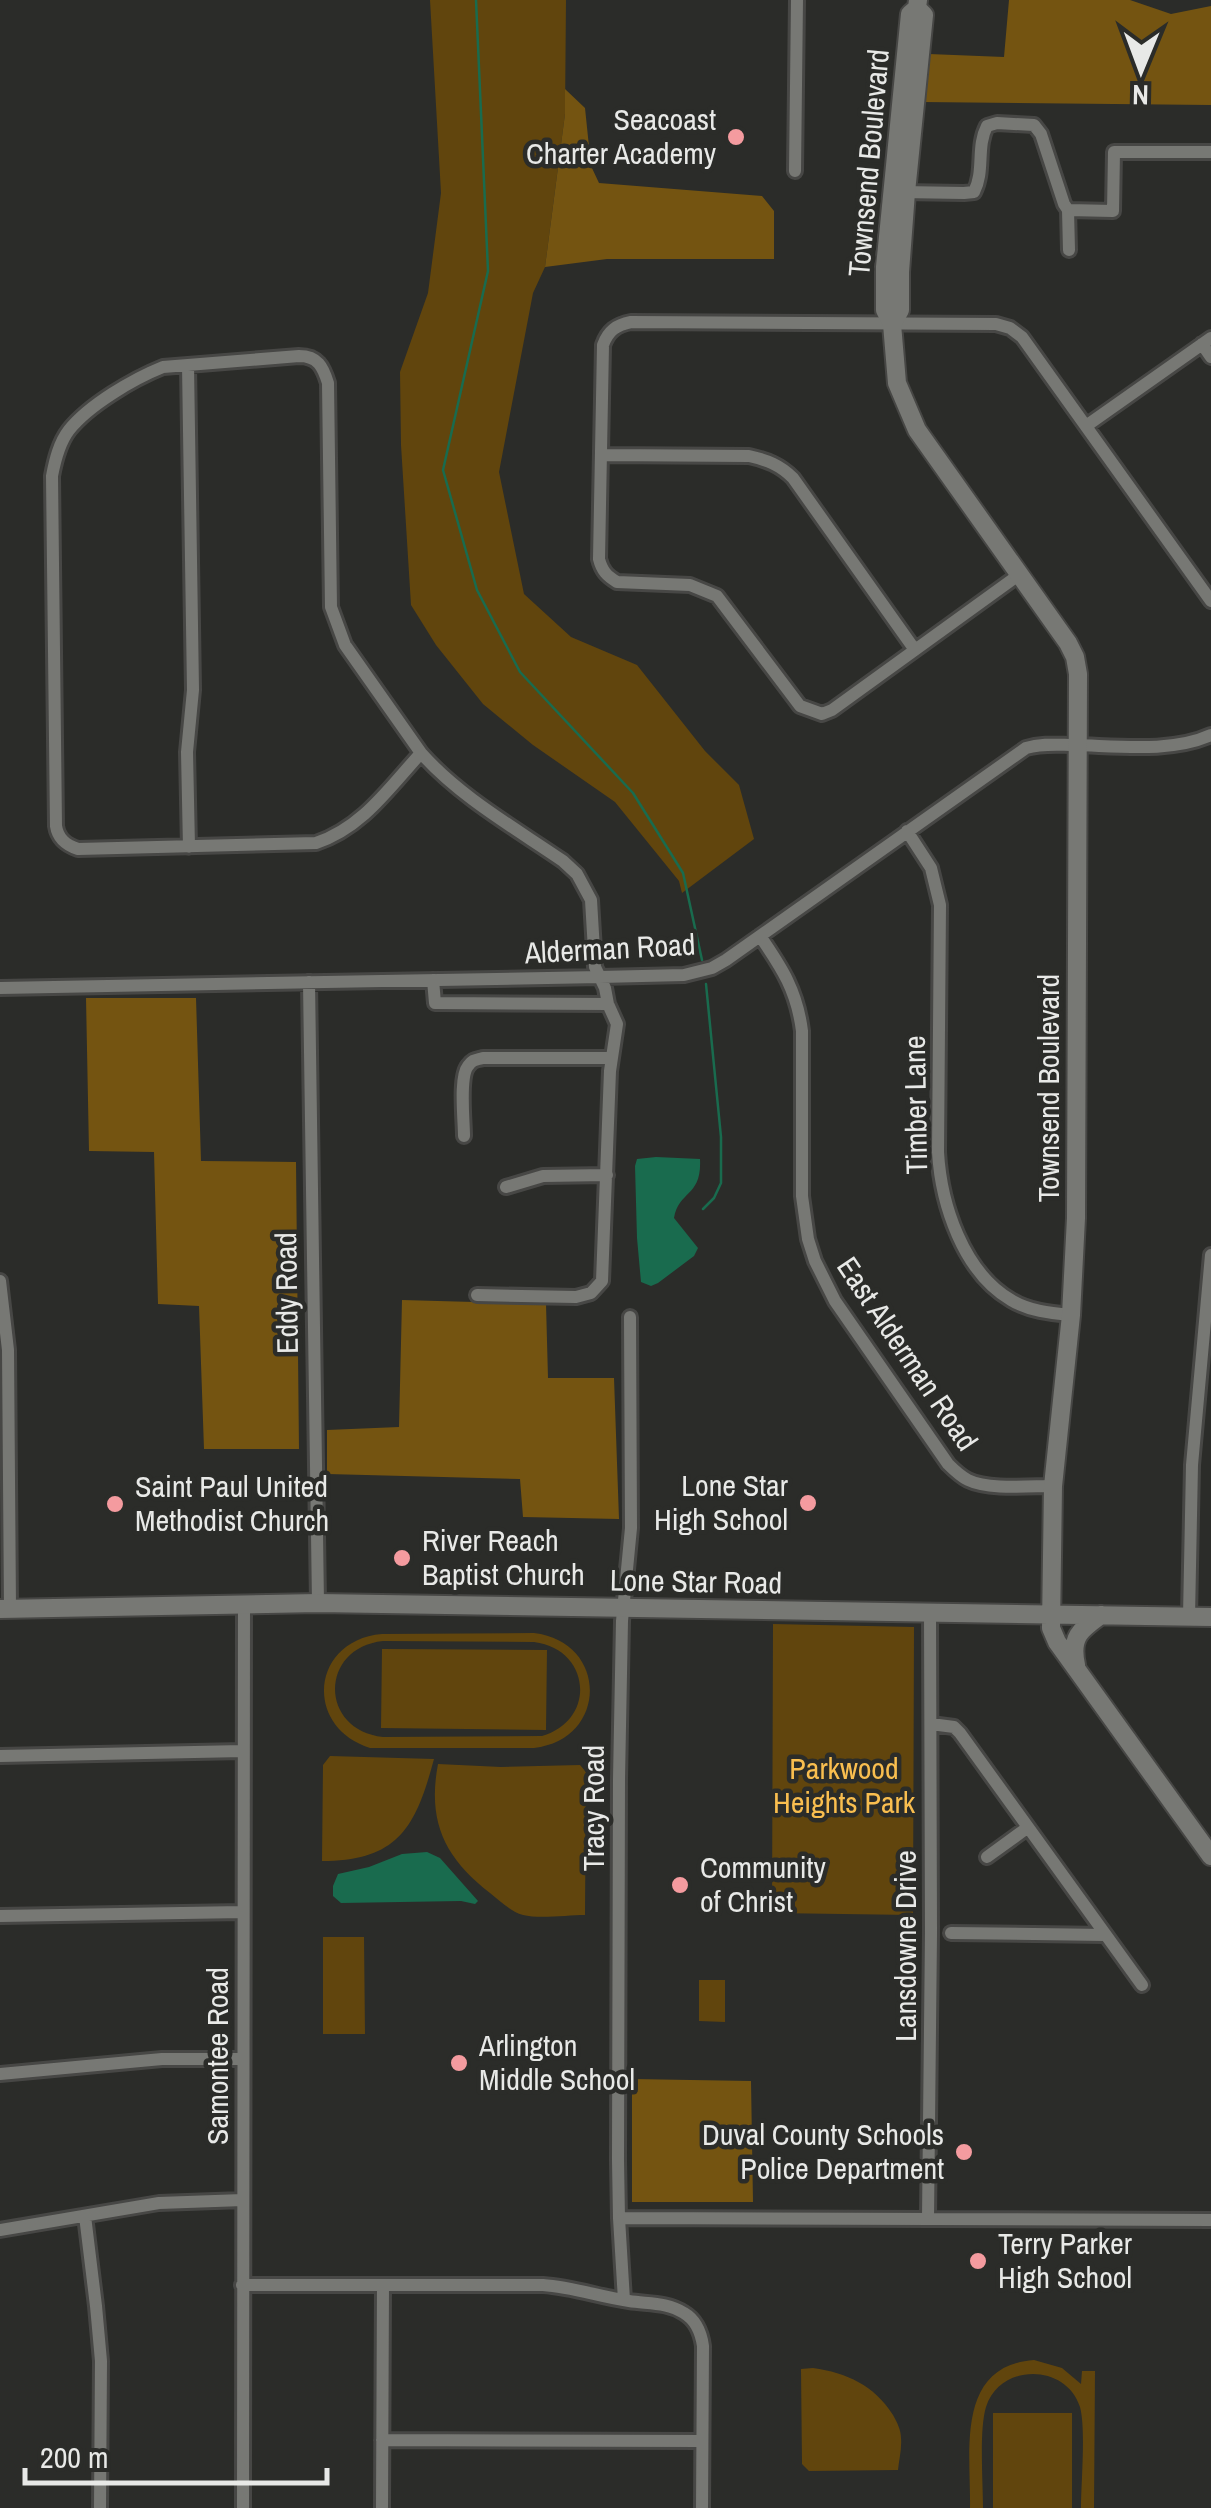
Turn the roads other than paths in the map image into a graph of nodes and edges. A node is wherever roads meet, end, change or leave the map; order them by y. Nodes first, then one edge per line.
1 (797, 0) edge
2 (917, 4) edge
3 (1211, 152) edge
4 (795, 171) dead end
5 (898, 192) junction
6 (1068, 210) junction
7 (1069, 250) dead end
8 (892, 324) junction
9 (1207, 341) edge
10 (1211, 357) edge
11 (188, 366) junction
12 (1086, 426) junction
13 (602, 455) junction
14 (1020, 574) junction
15 (1211, 601) edge
16 (916, 650) junction
17 (1211, 736) edge
18 (1079, 745) junction
19 (421, 753) junction
20 (907, 831) junction
21 (189, 847) junction
22 (760, 936) junction
23 (600, 977) junction
24 (433, 980) junction
25 (309, 982) junction
26 (0, 988) edge
27 (607, 999) junction
28 (612, 1058) junction
29 (464, 1136) dead end
30 (607, 1176) junction
31 (506, 1187) dead end
32 (1211, 1255) edge
33 (0, 1281) edge
34 (477, 1295) dead end
35 (1071, 1316) junction
36 (630, 1317) dead end
37 (1053, 1486) junction
38 (318, 1603) junction
39 (244, 1604) junction
40 (5, 1608) edge
41 (623, 1608) junction
42 (930, 1613) junction
43 (1050, 1614) junction
44 (1101, 1614) junction
45 (1189, 1617) junction
46 (1211, 1617) edge
47 (1077, 1670) junction
48 (931, 1724) junction
49 (243, 1751) junction
50 (0, 1756) edge
51 (1026, 1828) junction
52 (1211, 1856) edge
53 (988, 1857) dead end
54 (244, 1912) junction
55 (0, 1916) edge
56 (950, 1932) dead end
57 (1106, 1935) junction
58 (1142, 1984) dead end
59 (242, 2059) junction
60 (0, 2074) edge
61 (243, 2200) junction
62 (85, 2216) junction
63 (619, 2218) junction
64 (928, 2219) junction
65 (1211, 2220) edge
66 (0, 2230) edge
67 (242, 2285) junction
68 (383, 2285) junction
69 (624, 2300) junction
70 (382, 2440) junction
71 (702, 2441) junction
72 (100, 2508) edge
73 (242, 2508) edge
74 (382, 2508) edge
75 (702, 2508) edge

1 - 4 street
2 - 5 street, Townsend Boulevard
3 - 6 street
5 - 6 street
5 - 8 street, Townsend Boulevard
6 - 7 street
8 - 12 street
8 - 13 street
8 - 14 street, Townsend Boulevard
9 - 10 street
9 - 12 street
11 - 19 street
11 - 21 street
11 - 21 street
12 - 15 street
13 - 16 street
13 - 16 street
14 - 16 street
14 - 18 street, Townsend Boulevard
17 - 18 street, Alderman Road
18 - 20 street, Alderman Road
18 - 35 street, Townsend Boulevard
19 - 21 street
19 - 23 street
20 - 22 street, Alderman Road
20 - 35 street, Timber Lane
22 - 23 street, Alderman Road
22 - 37 street, East Alderman Road
23 - 24 street, Alderman Road
23 - 27 street
24 - 25 street, Alderman Road
24 - 27 street
25 - 26 street, Alderman Road
25 - 38 street, Eddy Road
27 - 28 street
28 - 29 street
28 - 30 street
30 - 31 street
30 - 34 street
32 - 45 street
33 - 40 street
35 - 37 street, Townsend Boulevard
36 - 41 street, Tracy Road
37 - 43 street, Townsend Boulevard
38 - 39 street, Lone Star Road
38 - 41 street, Lone Star Road
39 - 40 street, Lone Star Road
39 - 49 street, Samontee Road
41 - 42 street, Lone Star Road
41 - 63 street, Tracy Road
42 - 43 street, Lone Star Road
42 - 48 street, Lansdowne Drive
43 - 44 street, Lone Star Road
43 - 47 street, Townsend Boulevard
44 - 45 street, Lone Star Road
44 - 47 street
45 - 46 street, Lone Star Road
47 - 52 street, Townsend Boulevard
48 - 51 street
48 - 64 street, Lansdowne Drive
49 - 50 street
49 - 54 street, Samontee Road
51 - 53 street
51 - 57 street
54 - 55 street
54 - 59 street, Samontee Road
56 - 57 street
57 - 58 street
59 - 60 street
59 - 61 street, Samontee Road
61 - 62 street
61 - 67 street, Samontee Road
62 - 66 street
62 - 72 street
63 - 64 street
63 - 69 street, Tracy Road
64 - 65 street
67 - 68 street
67 - 73 street, Samontee Road
68 - 69 street
68 - 70 street
69 - 71 street
70 - 71 street
70 - 74 street
71 - 75 street

